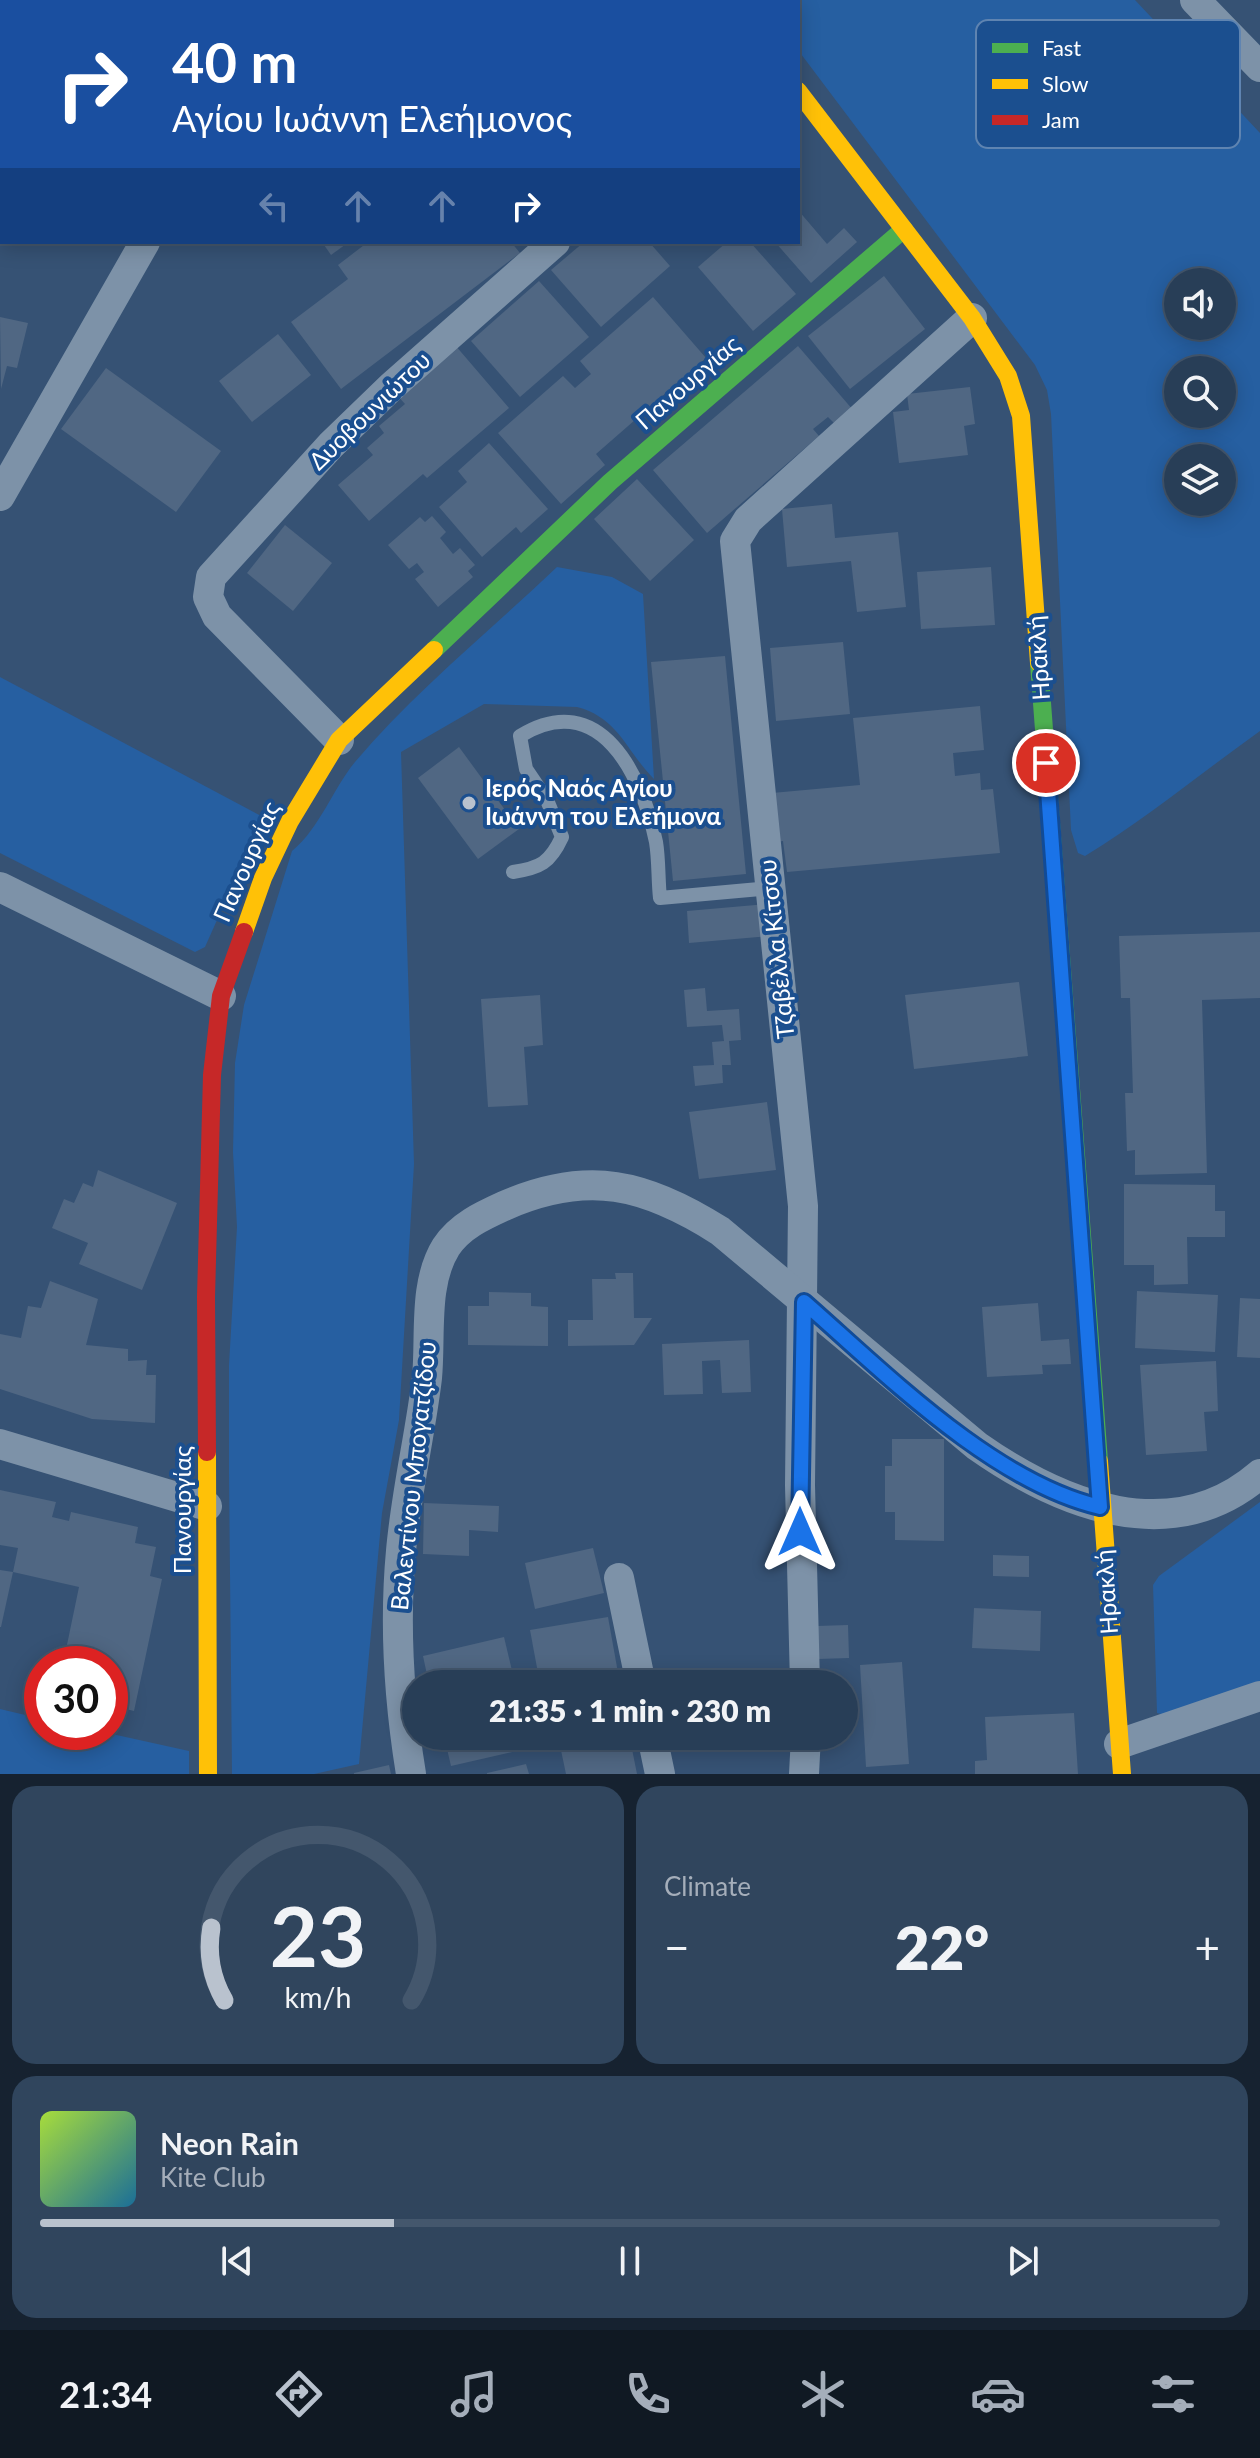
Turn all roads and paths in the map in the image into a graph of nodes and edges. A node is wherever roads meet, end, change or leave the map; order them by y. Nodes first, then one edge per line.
1 (1195, 0) edge
2 (1214, 20) edge
3 (1240, 46) edge
4 (1260, 67) edge
5 (800, 94) edge
6 (904, 229) junction
7 (144, 244) edge
8 (553, 244) edge
9 (972, 318) junction
10 (13, 447) edge
11 (0, 496) edge
12 (339, 740) junction
13 (513, 872) dead end
14 (0, 887) edge
15 (771, 888) junction
16 (221, 996) junction
17 (804, 1302) junction
18 (0, 1444) edge
19 (1260, 1474) edge
20 (207, 1506) junction
21 (1100, 1507) junction
22 (619, 1578) dead end
23 (638, 1670) edge
24 (805, 1670) edge
25 (1260, 1696) edge
26 (1119, 1744) junction
27 (655, 1750) edge
28 (805, 1750) edge
29 (208, 1774) edge
30 (411, 1774) edge
31 (660, 1774) edge
32 (804, 1774) edge
33 (1122, 1774) edge

1 - 2 street
3 - 4 street
5 - 6 street, Ηρακλή
6 - 9 street, Ηρακλή
6 - 12 street, Πανουργίας
7 - 10 street
8 - 12 street, Δυοβουνιώτου
9 - 15 street, Τζαβέλλα Κίτσου
9 - 21 street, Ηρακλή
10 - 11 street
12 - 16 street, Πανουργίας
13 - 15 lane
14 - 16 street
15 - 17 street, Τζαβέλλα Κίτσου
16 - 20 street, Πανουργίας
17 - 21 street
17 - 24 street, Τζαβέλλα Κίτσου
17 - 30 street, Βαλεντίνου Μπογατζίδου
18 - 20 street
19 - 21 street
20 - 29 street, Πανουργίας
21 - 26 street, Ηρακλή
22 - 23 street
25 - 26 street
26 - 33 street, Ηρακλή
27 - 31 street
28 - 32 street

